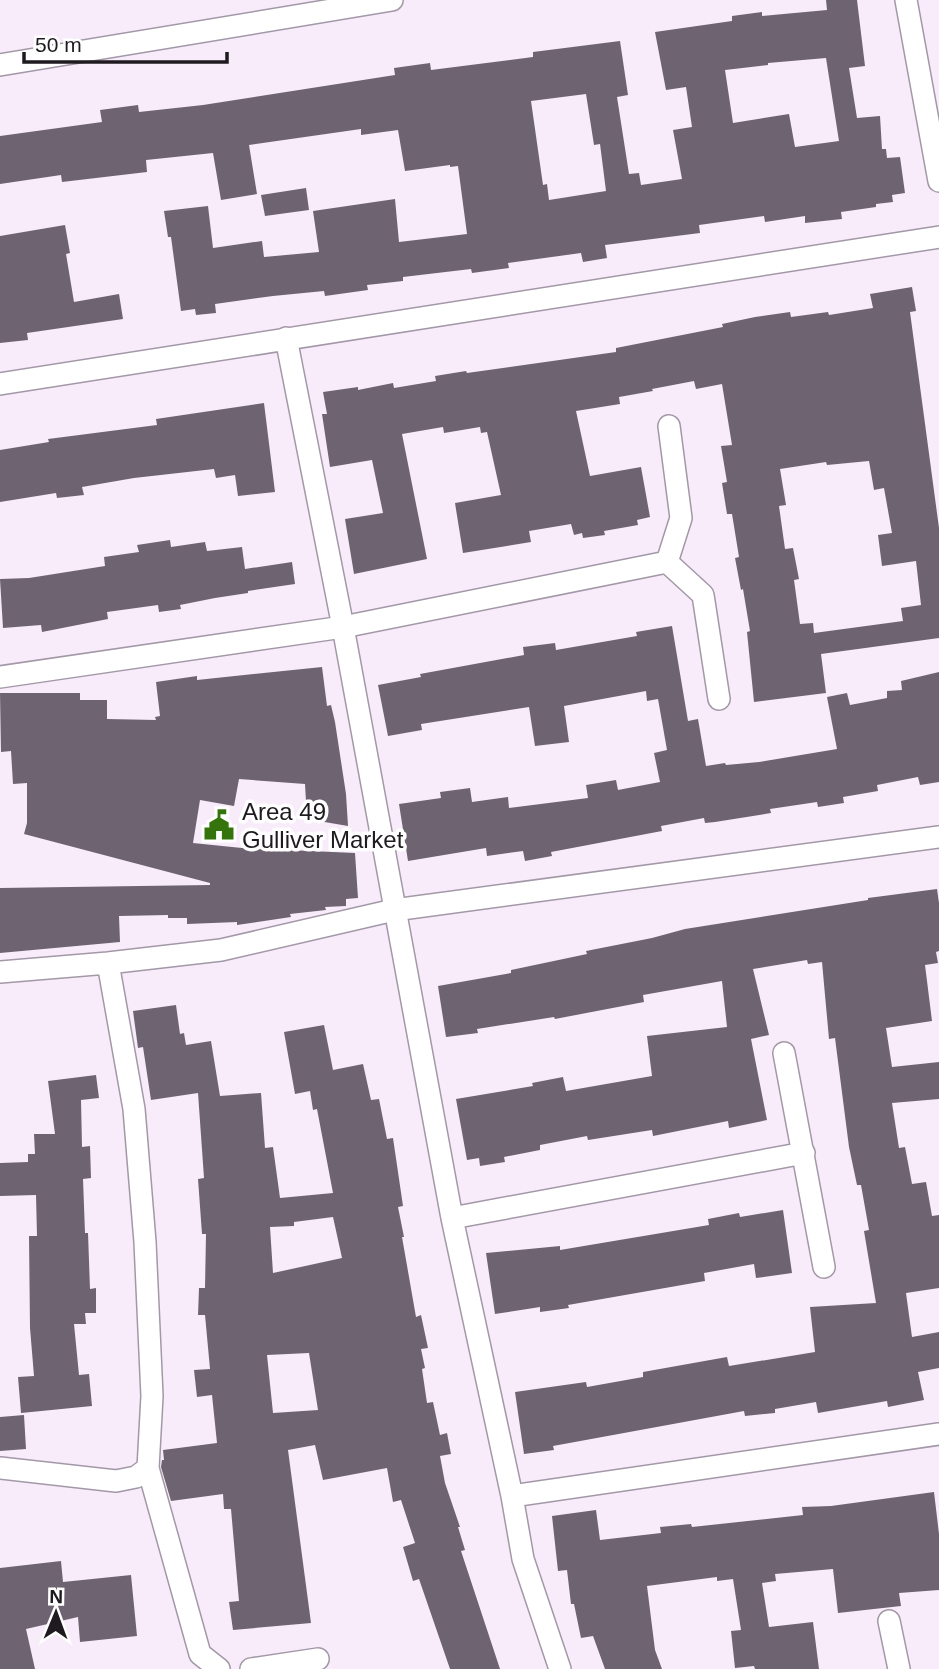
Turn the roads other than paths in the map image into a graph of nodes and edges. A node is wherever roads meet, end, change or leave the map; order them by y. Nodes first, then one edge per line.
1 (392, 0) edge
2 (906, 0) edge
3 (0, 65) edge
4 (939, 181) edge
5 (939, 237) edge
6 (286, 338) junction
7 (0, 384) edge
8 (669, 426) dead end
9 (667, 562) junction
10 (343, 627) junction
11 (0, 677) edge
12 (719, 699) dead end
13 (939, 837) edge
14 (394, 910) junction
15 (108, 963) junction
16 (0, 972) edge
17 (784, 1053) dead end
18 (804, 1153) junction
19 (452, 1218) junction
20 (824, 1267) dead end
21 (939, 1434) edge
22 (0, 1468) edge
23 (148, 1468) junction
24 (512, 1496) junction
25 (889, 1621) dead end
26 (318, 1659) dead end
27 (219, 1669) edge
28 (251, 1669) edge
29 (560, 1669) edge
30 (899, 1669) edge

1 - 3 street
2 - 4 street
5 - 6 street
6 - 7 street
6 - 10 street
8 - 9 street
9 - 10 street
9 - 12 street
10 - 11 street
10 - 14 street
13 - 14 street
14 - 15 street
14 - 19 street
15 - 16 street
15 - 23 street
17 - 18 street
18 - 19 street
18 - 20 street
19 - 24 street
21 - 24 street
22 - 23 street
23 - 27 street
24 - 29 street
25 - 30 street
26 - 28 street

